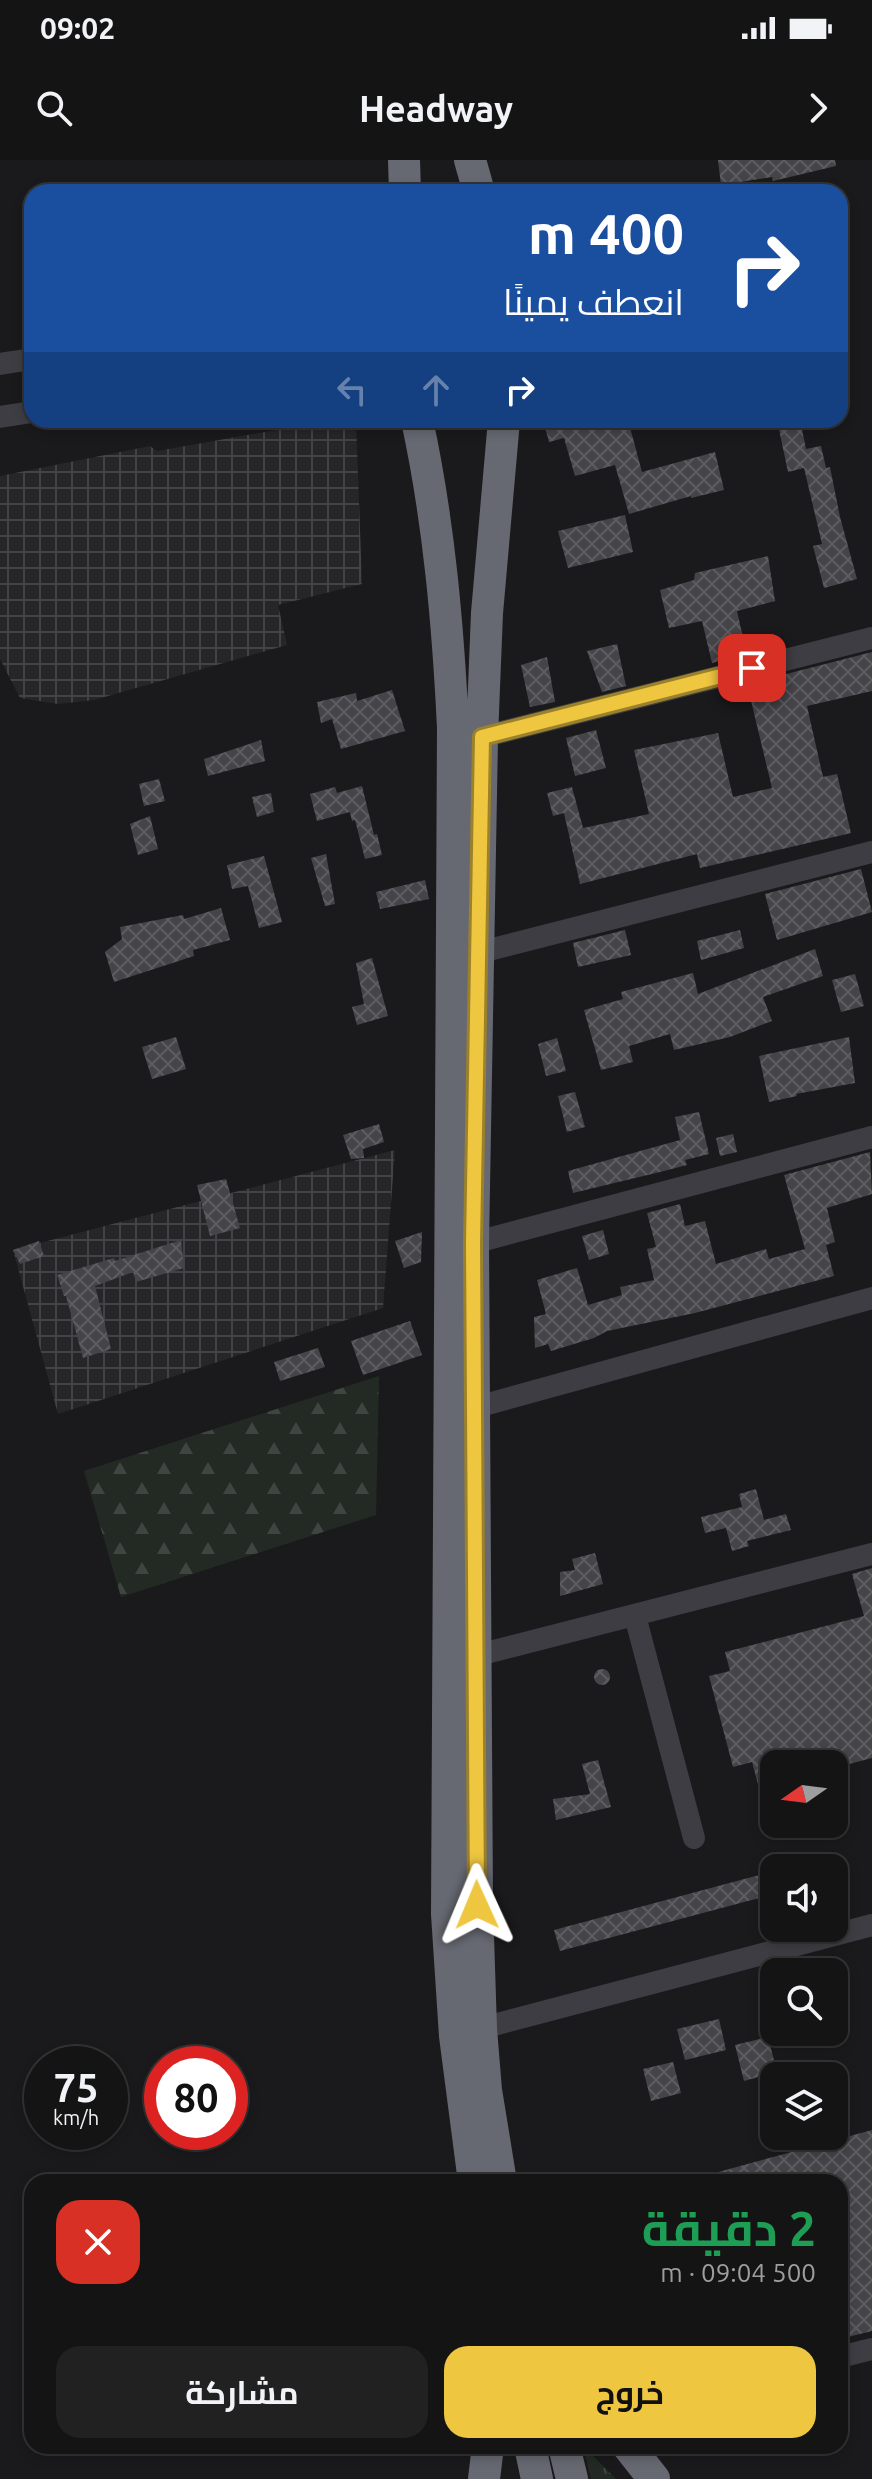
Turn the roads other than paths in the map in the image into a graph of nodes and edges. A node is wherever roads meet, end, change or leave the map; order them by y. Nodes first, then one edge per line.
1 (404, 160) edge
2 (470, 160) edge
3 (405, 184) edge
4 (477, 184) edge
5 (24, 360) edge
6 (0, 364) edge
7 (24, 413) edge
8 (0, 417) edge
9 (418, 428) edge
10 (503, 428) edge
11 (872, 638) edge
12 (482, 737) junction
13 (872, 852) edge
14 (477, 953) junction
15 (872, 1137) edge
16 (473, 1243) junction
17 (872, 1298) edge
18 (473, 1408) junction
19 (872, 1554) edge
20 (635, 1616) junction
21 (474, 1656) junction
22 (694, 1838) dead end
23 (872, 1925) edge
24 (468, 2032) junction
25 (474, 2174) edge
26 (500, 2174) edge
27 (872, 2349) edge
28 (848, 2355) edge
29 (487, 2454) edge
30 (532, 2454) edge
31 (566, 2454) edge
32 (634, 2454) edge
33 (484, 2479) edge
34 (537, 2479) edge
35 (572, 2479) edge
36 (654, 2479) edge

1 - 3 highway
2 - 4 highway
5 - 6 street
7 - 8 street
9 - 24 highway
10 - 12 highway
11 - 12 street
12 - 14 highway
13 - 14 street
14 - 16 highway
15 - 16 street
16 - 18 highway
17 - 18 street
18 - 21 highway
19 - 20 street
20 - 21 street
20 - 22 street
21 - 24 highway
23 - 24 street
24 - 25 highway
24 - 26 highway
27 - 28 street
29 - 33 highway
30 - 34 highway
31 - 35 highway
32 - 36 highway

